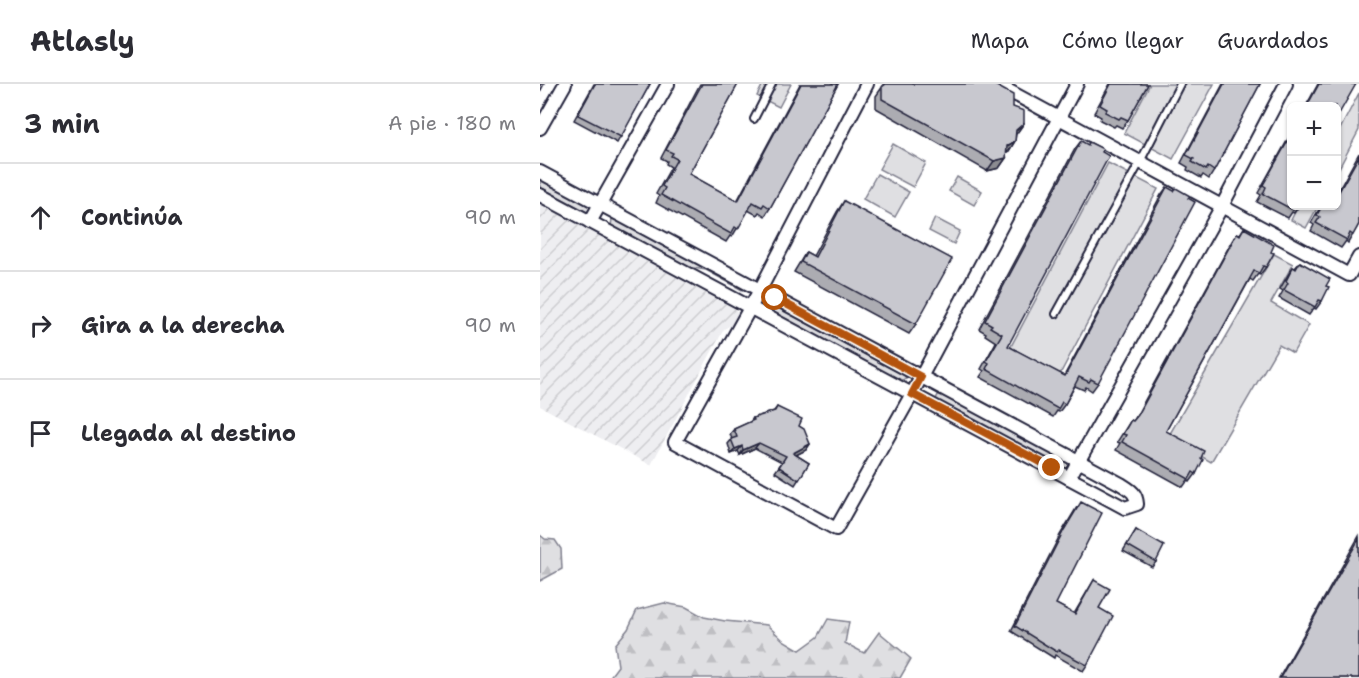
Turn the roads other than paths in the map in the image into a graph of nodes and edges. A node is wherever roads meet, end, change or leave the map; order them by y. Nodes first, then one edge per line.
1 (565, 84) edge
2 (668, 84) edge
3 (772, 84) edge
4 (867, 84) edge
5 (996, 84) edge
6 (1077, 84) edge
7 (1180, 84) edge
8 (1286, 84) edge
9 (1059, 118) junction
10 (754, 119) dead end
11 (540, 128) edge
12 (1140, 162) junction
13 (540, 172) edge
14 (540, 195) edge
15 (600, 204) junction
16 (1222, 206) junction
17 (590, 222) junction
18 (1359, 257) edge
19 (760, 290) junction
20 (750, 307) junction
21 (1056, 314) dead end
22 (921, 377) junction
23 (912, 394) junction
24 (1078, 461) junction
25 (1069, 478) junction

1 - 11 street
2 - 15 street
3 - 10 lane
4 - 19 street
5 - 9 street
6 - 9 street
7 - 12 lane
8 - 16 street
9 - 12 street
9 - 22 street
12 - 16 street
12 - 21 lane
13 - 15 street
14 - 17 street
15 - 17 street
15 - 19 street
16 - 18 street
16 - 24 street
17 - 20 street
19 - 20 street
19 - 22 street
20 - 23 street
20 - 23 street
22 - 23 street
22 - 24 street
23 - 25 street
24 - 25 street
24 - 25 street

